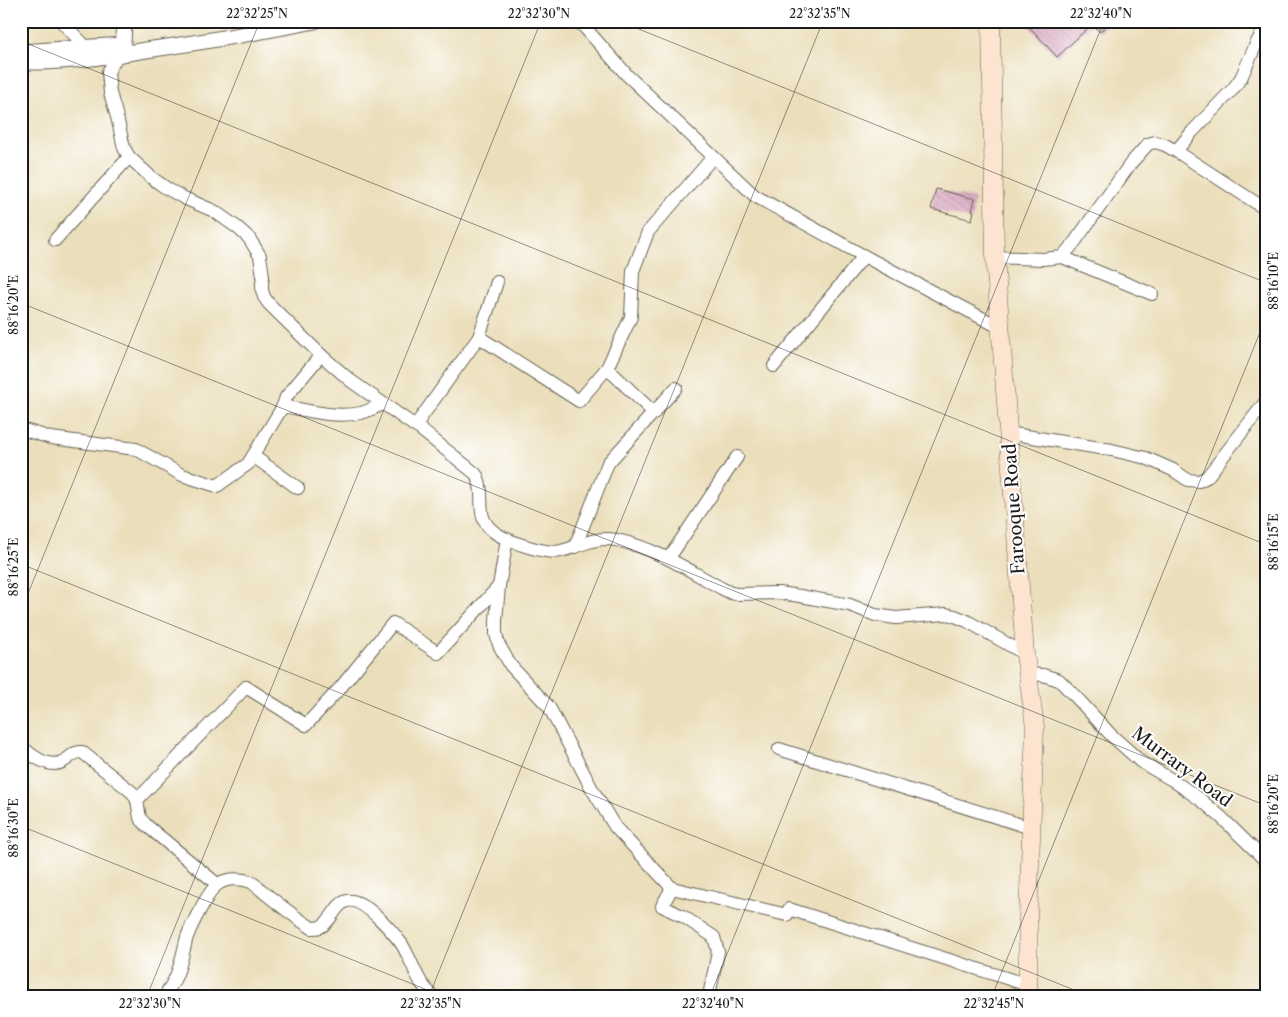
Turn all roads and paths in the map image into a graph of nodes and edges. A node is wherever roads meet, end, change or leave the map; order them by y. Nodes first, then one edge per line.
1 (61, 21) edge
2 (124, 21) edge
3 (273, 21) edge
4 (315, 21) edge
5 (579, 21) edge
6 (991, 21) edge
7 (1267, 25) edge
8 (86, 47) junction
9 (121, 50) junction
10 (21, 52) edge
11 (21, 62) edge
12 (1176, 151) junction
13 (129, 157) junction
14 (713, 157) junction
15 (1267, 210) edge
16 (55, 240) dead end
17 (864, 256) junction
18 (995, 257) junction
19 (1062, 257) junction
20 (498, 282) dead end
21 (1152, 294) dead end
22 (1001, 328) junction
23 (479, 336) junction
24 (321, 356) junction
25 (774, 366) dead end
26 (607, 368) junction
27 (676, 388) dead end
28 (1267, 400) edge
29 (383, 404) junction
30 (283, 406) junction
31 (654, 413) junction
32 (414, 426) junction
33 (21, 429) edge
34 (1008, 433) junction
35 (253, 456) junction
36 (737, 457) dead end
37 (298, 488) dead end
38 (507, 539) junction
39 (575, 546) junction
40 (669, 558) junction
41 (499, 586) junction
42 (1025, 654) junction
43 (1027, 674) junction
44 (21, 746) edge
45 (778, 749) dead end
46 (137, 800) junction
47 (1031, 828) junction
48 (1267, 862) edge
49 (217, 884) junction
50 (672, 888) junction
51 (168, 990) dead end
52 (1028, 991) edge
53 (432, 996) edge
54 (709, 996) edge

1 - 8 street
2 - 9 street
3 - 9 street
4 - 9 street
5 - 14 street
6 - 18 main road, Farooque Road
7 - 12 street
8 - 9 street
8 - 10 street
9 - 11 street
9 - 13 street
12 - 15 street
12 - 19 street
13 - 16 street
13 - 24 street
14 - 17 street
14 - 26 street
17 - 22 street
17 - 25 street
18 - 19 street
18 - 22 main road, Farooque Road
19 - 21 street
20 - 23 street
22 - 34 main road, Farooque Road
23 - 26 street
23 - 32 street
24 - 29 street
24 - 30 street
26 - 31 street
27 - 31 street
28 - 34 street
29 - 30 street
29 - 32 street
30 - 35 street
31 - 39 street
32 - 38 street
33 - 35 street
34 - 42 main road, Farooque Road
35 - 37 street
36 - 40 street
38 - 39 street
38 - 41 street
39 - 40 street
40 - 42 street
41 - 46 street
41 - 50 street
42 - 43 main road, Farooque Road
43 - 47 main road, Farooque Road
43 - 48 street, Murrary Road
44 - 46 street
45 - 47 street
46 - 49 street
47 - 52 main road, Farooque Road
49 - 51 street
49 - 53 street
50 - 52 street
50 - 54 street

